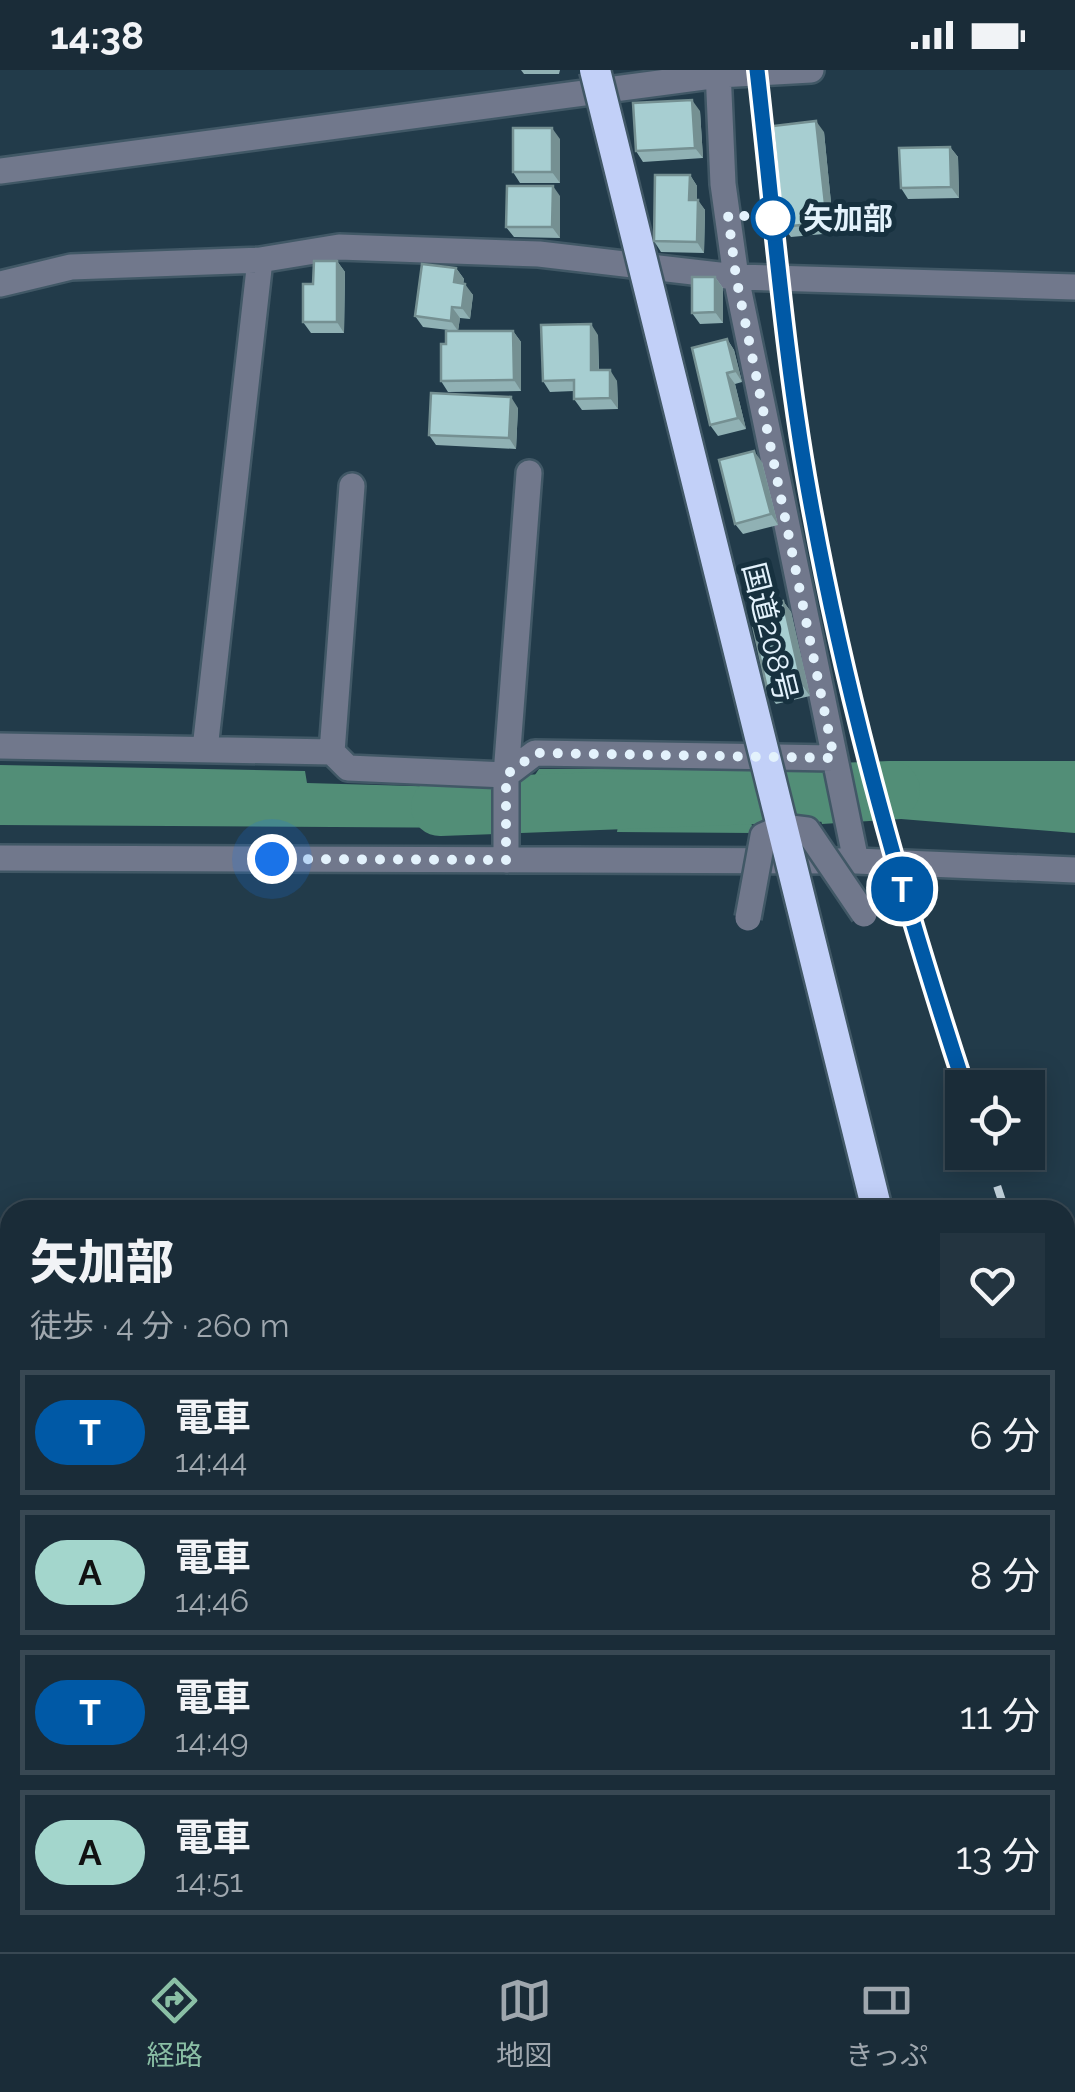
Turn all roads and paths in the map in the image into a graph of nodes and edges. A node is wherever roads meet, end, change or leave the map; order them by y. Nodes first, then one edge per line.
1 (594, 70) edge
2 (811, 70) edge
3 (718, 72) edge
4 (0, 171) edge
5 (260, 260) junction
6 (736, 277) junction
7 (0, 284) edge
8 (1075, 288) edge
9 (529, 474) dead end
10 (352, 486) dead end
11 (0, 746) edge
12 (205, 750) junction
13 (332, 752) junction
14 (834, 758) junction
15 (506, 775) junction
16 (783, 827) junction
17 (853, 849) junction
18 (0, 858) edge
19 (506, 860) junction
20 (1075, 870) edge
21 (864, 914) dead end
22 (748, 918) dead end
23 (875, 1200) edge

1 - 16 highway, 国道208号, bridge
2 - 3 street
3 - 4 street
3 - 6 street
5 - 6 street
5 - 7 street
5 - 12 street
6 - 8 street
6 - 14 street
9 - 15 street
10 - 13 street
11 - 12 street
12 - 13 street
13 - 15 street
14 - 15 street
14 - 17 street
15 - 19 street
16 - 21 street, bridge
16 - 22 street, bridge
16 - 23 highway, 国道208号, bridge
17 - 19 street
17 - 20 street
18 - 19 street

